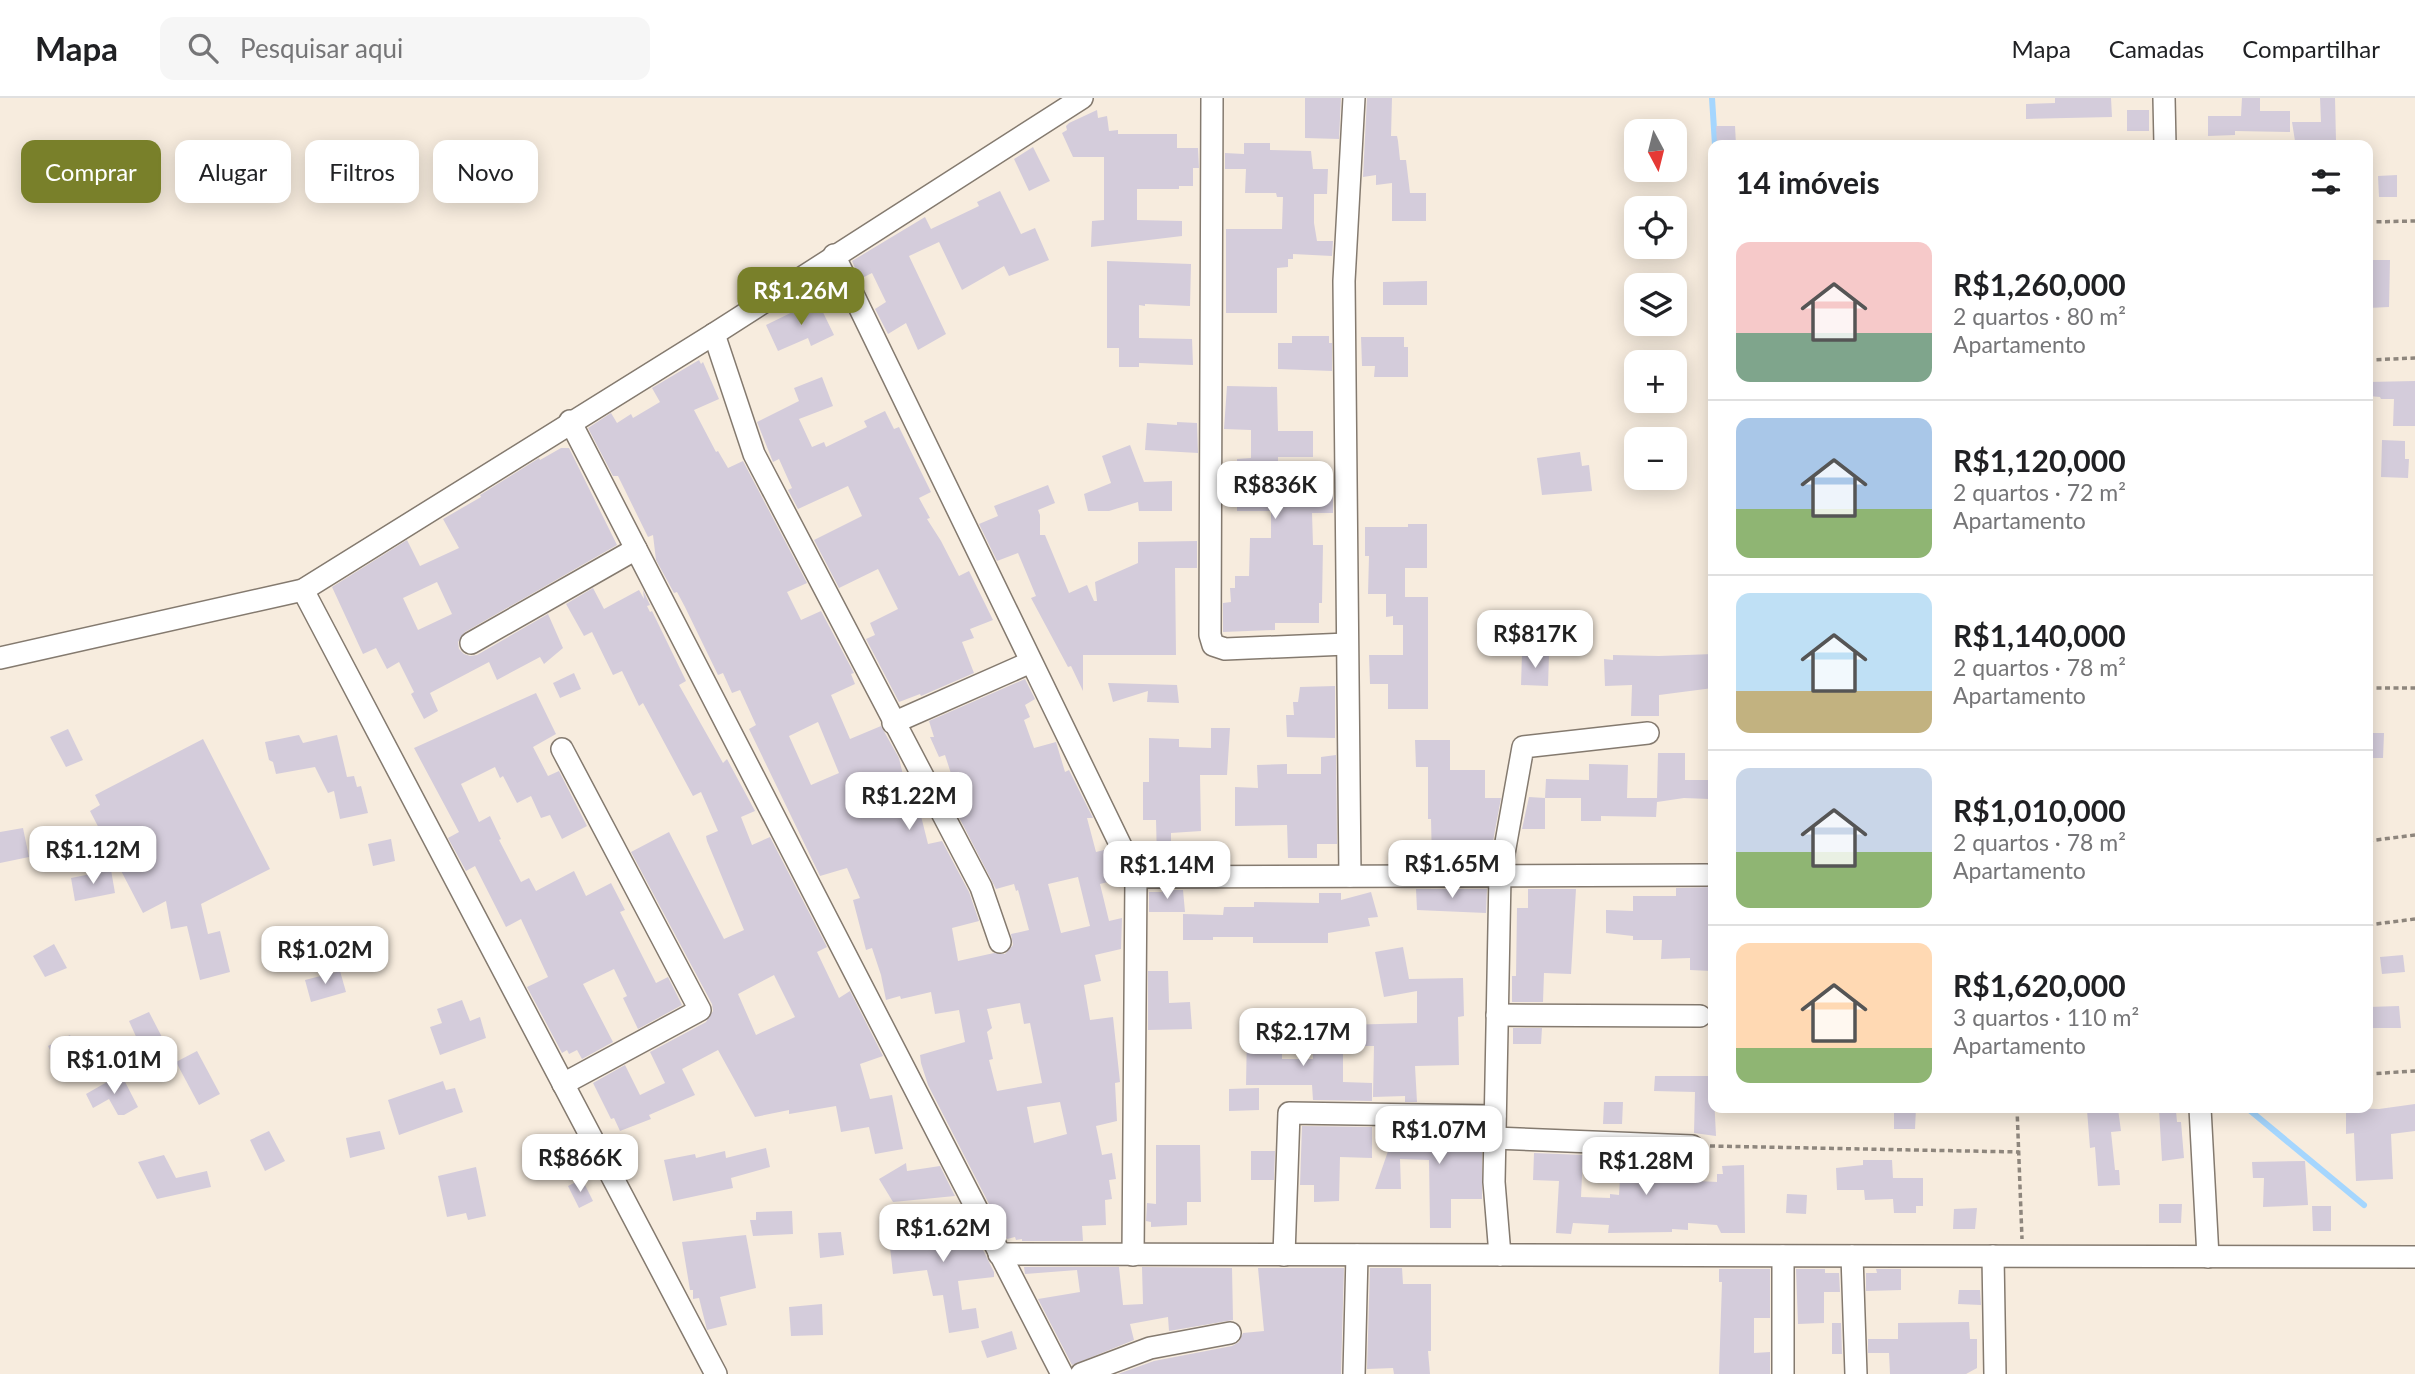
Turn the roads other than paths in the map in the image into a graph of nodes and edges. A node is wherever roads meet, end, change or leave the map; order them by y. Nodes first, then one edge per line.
1 (1082, 98) edge
2 (1212, 98) edge
3 (1354, 98) edge
4 (2164, 98) edge
5 (2165, 140) edge
6 (834, 255) junction
7 (714, 334) junction
8 (570, 421) junction
9 (636, 550) junction
10 (303, 590) junction
11 (471, 643) dead end
12 (1347, 644) junction
13 (0, 658) edge
14 (1031, 662) junction
15 (893, 723) junction
16 (1648, 733) dead end
17 (562, 749) dead end
18 (1707, 875) dead end
19 (1350, 876) junction
20 (1500, 876) junction
21 (1136, 877) junction
22 (1000, 942) dead end
23 (1497, 1015) junction
24 (1700, 1016) dead end
25 (563, 1084) junction
26 (2200, 1113) edge
27 (1495, 1116) junction
28 (1494, 1138) junction
29 (1692, 1146) road end
30 (999, 1254) junction
31 (1133, 1255) junction
32 (1284, 1255) junction
33 (1357, 1255) junction
34 (1500, 1255) junction
35 (1783, 1256) junction
36 (1852, 1256) junction
37 (1993, 1256) junction
38 (2208, 1256) junction
39 (2415, 1257) edge
40 (1230, 1333) dead end
41 (716, 1374) edge
42 (1062, 1374) edge
43 (1081, 1374) edge
44 (1354, 1374) edge
45 (1783, 1374) edge
46 (1856, 1374) edge
47 (1995, 1374) edge

1 - 6 street
2 - 12 street
3 - 12 street
4 - 5 street
6 - 7 street
6 - 14 street
7 - 8 street
7 - 15 street
8 - 9 street
8 - 10 street
9 - 11 street
9 - 30 street
10 - 13 street
10 - 25 street
12 - 19 street
14 - 15 street
14 - 21 street
15 - 22 street
16 - 20 street
17 - 25 street
18 - 20 street
19 - 20 street
19 - 21 street
20 - 23 street
21 - 31 street
23 - 24 street
23 - 27 street
25 - 41 street
26 - 38 street
27 - 28 street
27 - 32 street
28 - 29 street
28 - 34 street
30 - 31 street
30 - 42 street
31 - 32 street
32 - 33 street
33 - 34 street
33 - 44 street
34 - 35 street
35 - 36 street
35 - 45 street
36 - 37 street
36 - 46 street
37 - 38 street
37 - 47 street
38 - 39 street
40 - 43 street

